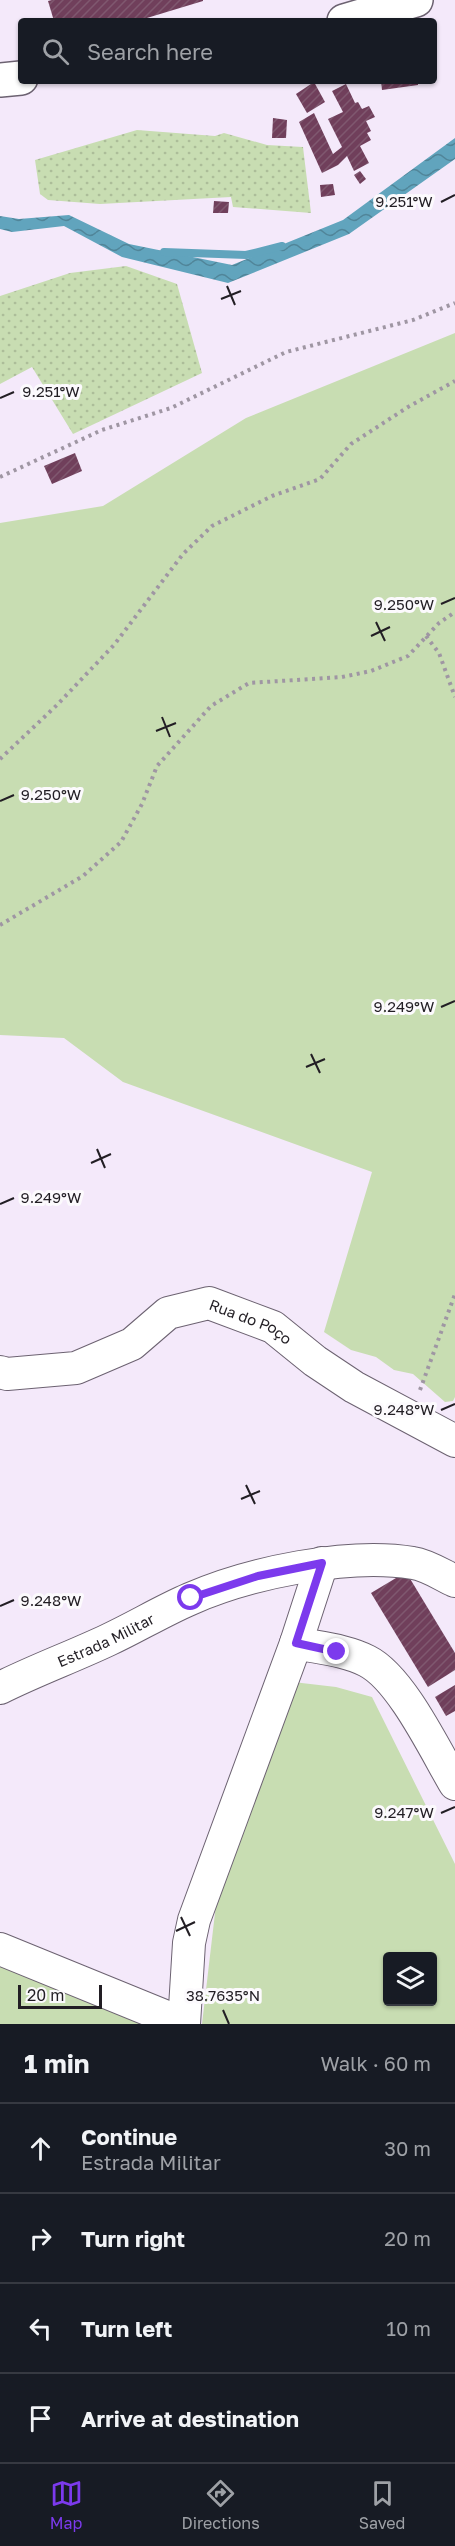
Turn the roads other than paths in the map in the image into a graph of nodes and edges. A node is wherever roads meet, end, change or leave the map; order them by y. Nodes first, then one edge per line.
1 (416, 0) edge
2 (354, 18) edge
3 (18, 78) edge
4 (0, 80) edge
5 (0, 1372) edge
6 (455, 1441) edge
7 (322, 1563) junction
8 (455, 1581) edge
9 (296, 1643) junction
10 (0, 1688) edge
11 (455, 1784) edge
12 (0, 1949) edge
13 (184, 2024) edge

1 - 2 street
3 - 4 street
5 - 6 street, Rua do Poço
7 - 8 street, Estrada Militar
7 - 9 street
7 - 10 street, Estrada Militar
9 - 11 street
9 - 13 street
12 - 13 street

